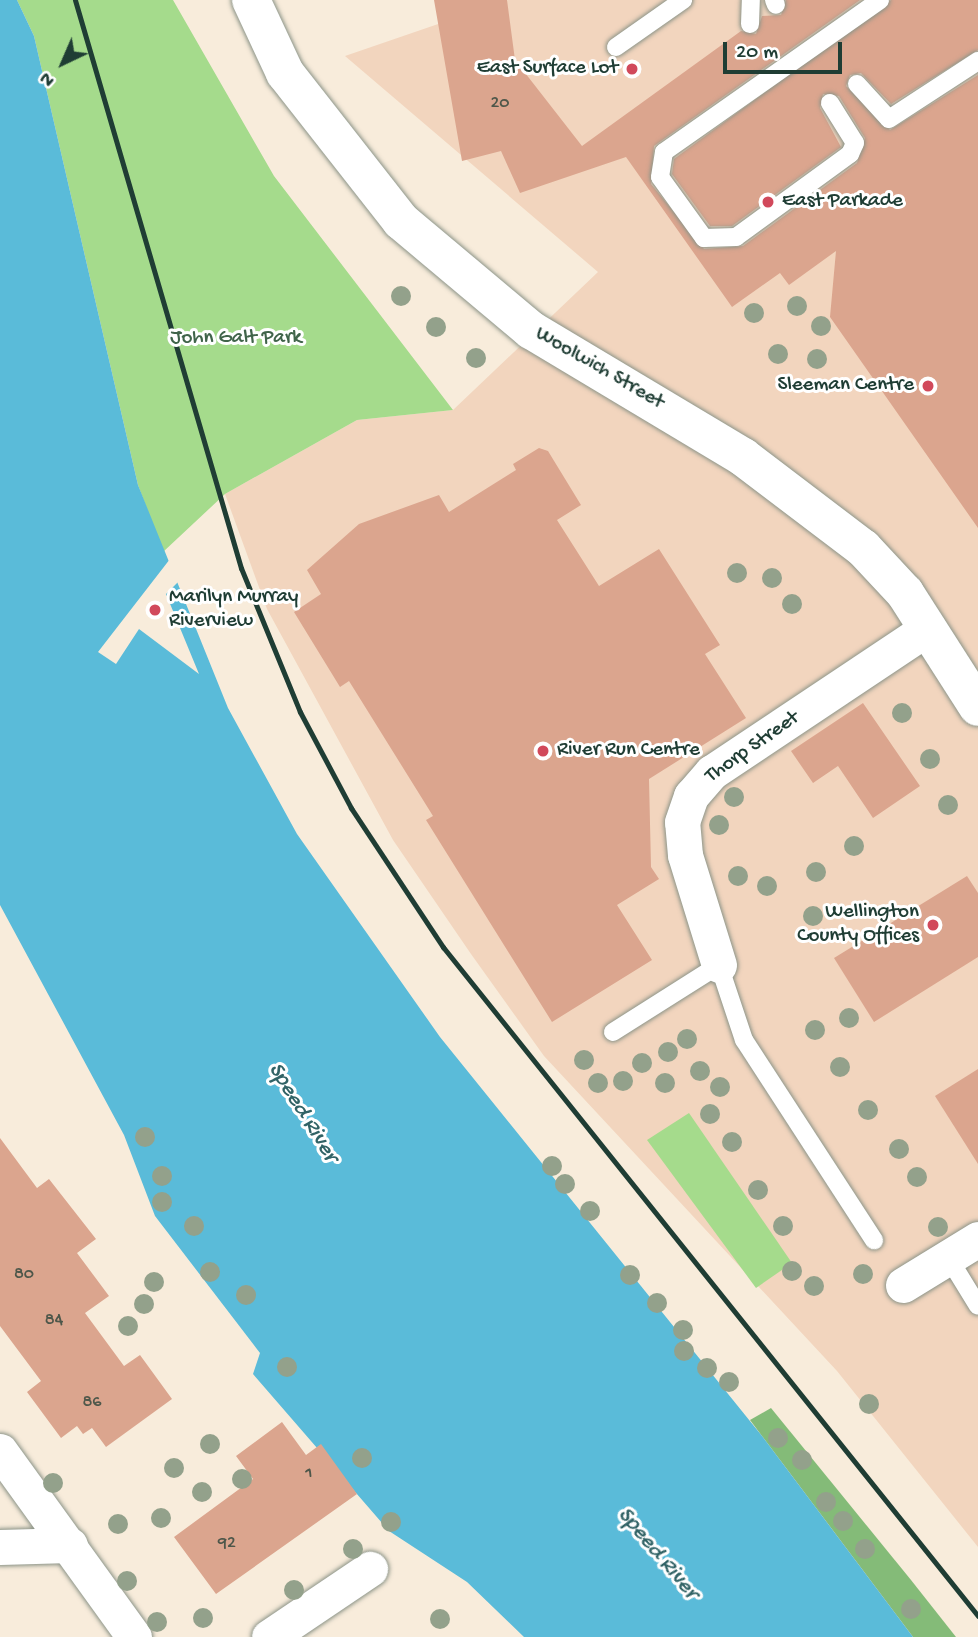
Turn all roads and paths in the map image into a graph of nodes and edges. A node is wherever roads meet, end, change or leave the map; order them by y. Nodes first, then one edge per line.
1 (251, 0) edge
2 (683, 0) edge
3 (751, 0) edge
4 (880, 0) edge
5 (750, 24) dead end
6 (616, 47) dead end
7 (978, 61) edge
8 (857, 84) dead end
9 (830, 103) dead end
10 (928, 628) junction
11 (978, 707) edge
12 (719, 965) junction
13 (613, 1032) dead end
14 (978, 1239) edge
15 (874, 1240) dead end
16 (948, 1257) junction
17 (903, 1285) dead end
18 (978, 1306) edge
19 (0, 1451) edge
20 (69, 1545) junction
21 (0, 1547) edge
22 (370, 1569) dead end
23 (134, 1637) edge
24 (270, 1637) edge

1 - 10 main road, Woolwich Street
2 - 6 lane
3 - 5 lane
4 - 9 lane
7 - 8 lane
10 - 11 main road, Woolwich Street
10 - 12 street, Thorp Street
12 - 13 lane
12 - 15 lane
14 - 16 street
16 - 17 street
16 - 18 lane
19 - 20 street
20 - 21 street
20 - 23 street
22 - 24 street

